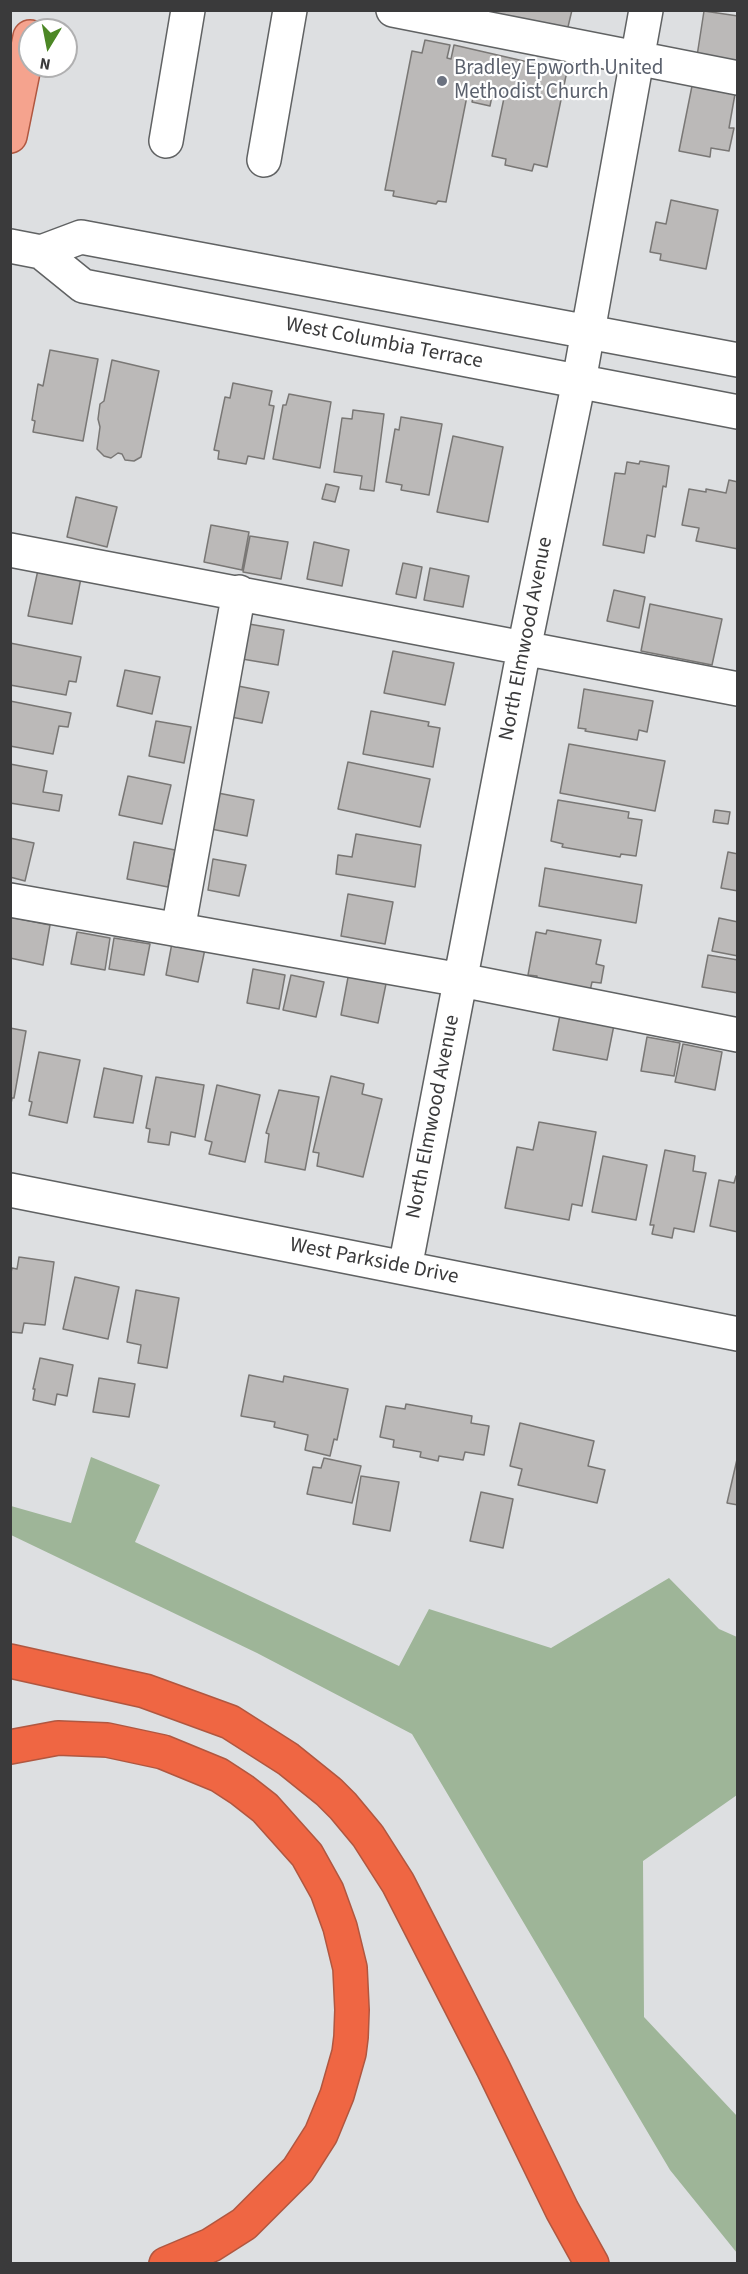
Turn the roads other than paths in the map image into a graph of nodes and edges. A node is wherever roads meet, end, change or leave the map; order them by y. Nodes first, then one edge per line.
1 (188, 10) edge
2 (290, 10) edge
3 (393, 10) edge
4 (646, 10) edge
5 (637, 59) junction
6 (22, 78) edge
7 (738, 78) edge
8 (10, 136) edge
9 (166, 141) dead end
10 (264, 160) dead end
11 (26, 249) edge
12 (588, 332) junction
13 (738, 360) edge
14 (579, 381) junction
15 (738, 412) edge
16 (10, 550) edge
17 (239, 592) junction
18 (524, 649) junction
19 (738, 689) edge
20 (10, 900) edge
21 (178, 930) junction
22 (461, 980) junction
23 (738, 1035) edge
24 (10, 1190) edge
25 (405, 1268) junction
26 (738, 1334) edge
27 (10, 1661) edge
28 (10, 1747) edge
29 (166, 2264) edge
30 (592, 2264) edge

1 - 9 street
2 - 10 street
3 - 5 street
4 - 5 street, North Elmwood Avenue
5 - 7 street
5 - 12 street, North Elmwood Avenue
6 - 8 main road
11 - 12 street, West Columbia Terrace
11 - 14 street, West Columbia Terrace
12 - 13 street, West Columbia Terrace
12 - 14 street, North Elmwood Avenue
14 - 15 street, West Columbia Terrace
14 - 18 street, North Elmwood Avenue
16 - 17 street
17 - 18 street
17 - 21 street
18 - 19 street
18 - 22 street, North Elmwood Avenue
20 - 21 street
21 - 22 street
22 - 23 street
22 - 25 street, North Elmwood Avenue
24 - 25 street, West Parkside Drive
25 - 26 street, West Parkside Drive
27 - 30 highway
28 - 29 highway

